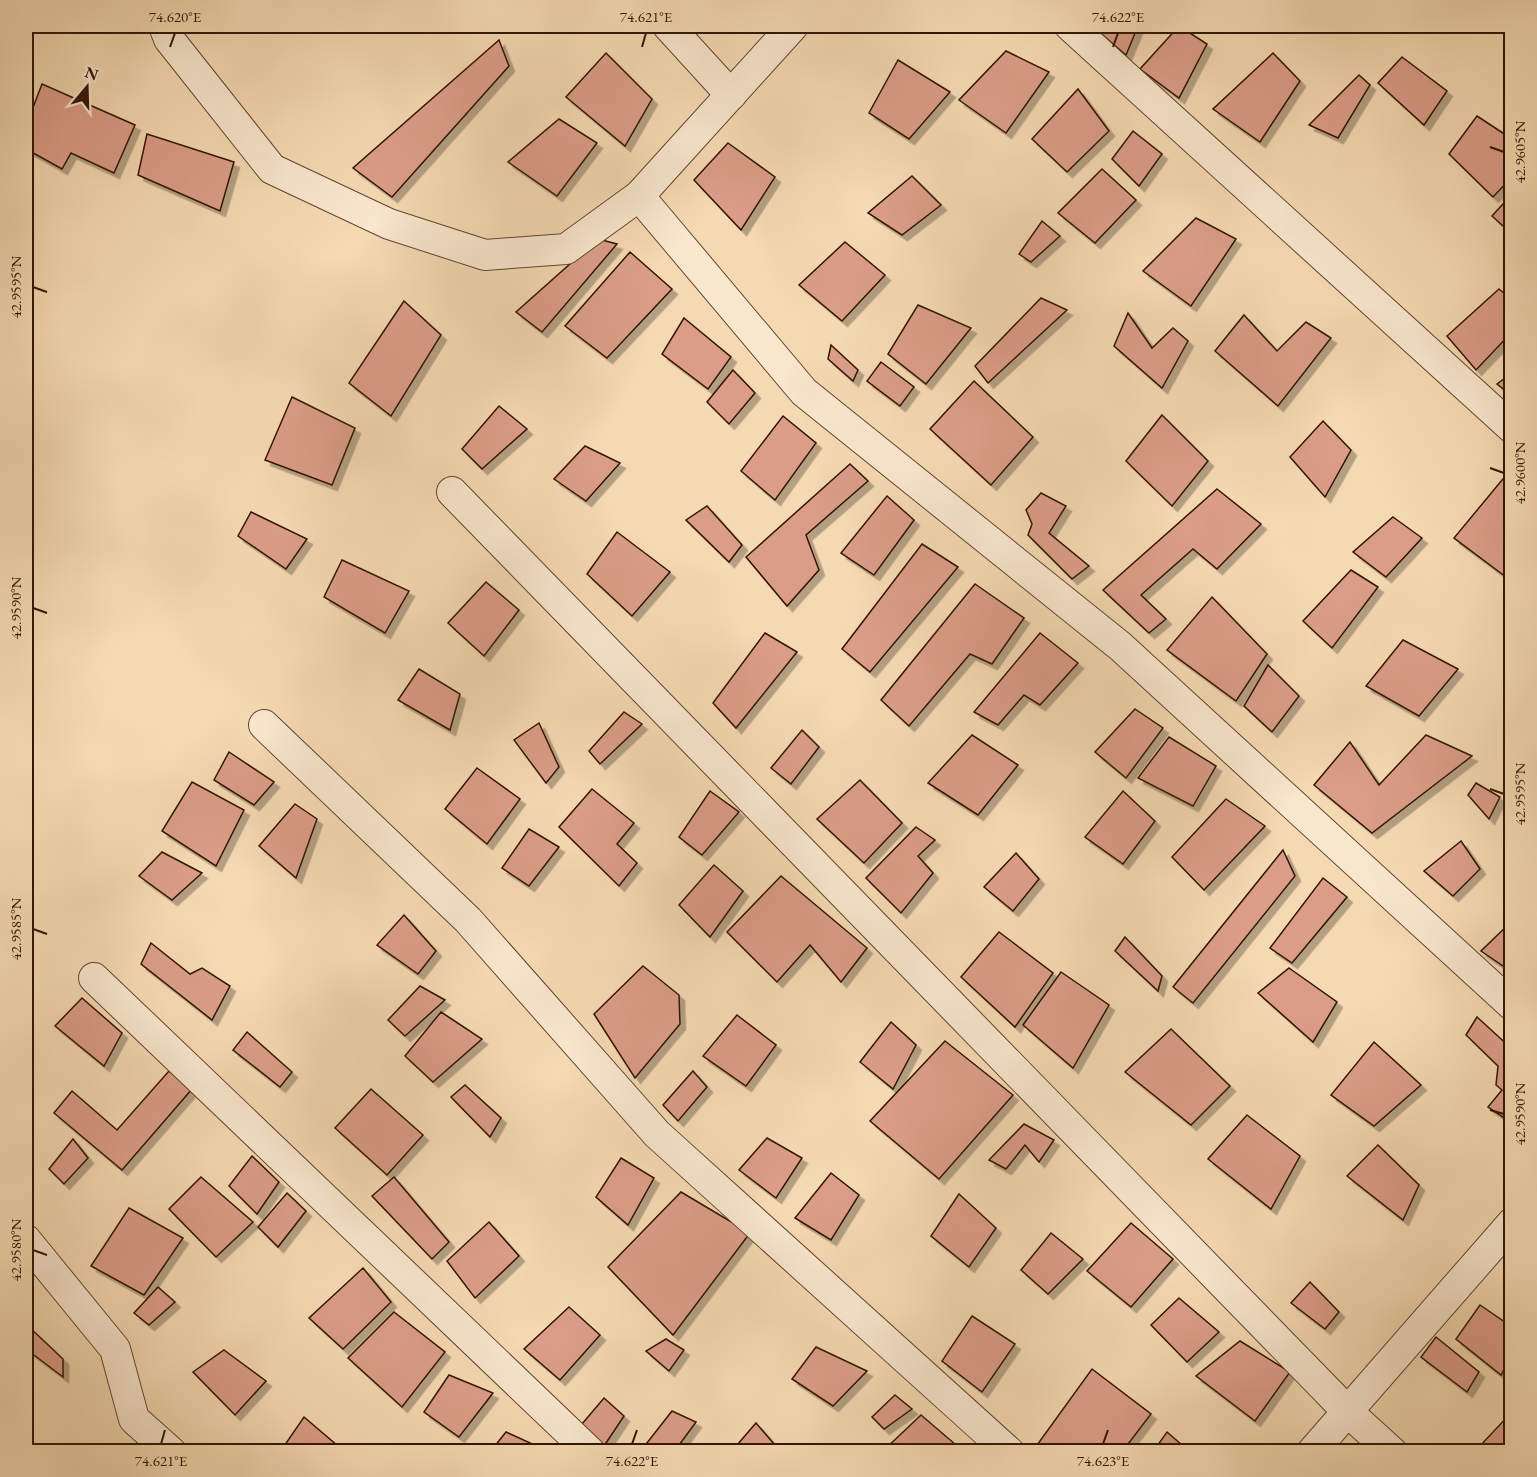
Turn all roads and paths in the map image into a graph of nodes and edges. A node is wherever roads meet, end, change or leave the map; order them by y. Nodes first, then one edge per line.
1 (164, 26) edge
2 (668, 26) edge
3 (794, 26) edge
4 (1070, 26) edge
5 (731, 95) junction
6 (639, 196) junction
7 (1512, 428) edge
8 (452, 492) dead end
9 (264, 725) dead end
10 (94, 978) dead end
11 (1512, 1005) edge
12 (1512, 1223) edge
13 (26, 1240) edge
14 (1348, 1412) junction
15 (171, 1452) edge
16 (590, 1452) edge
17 (1009, 1452) edge
18 (1312, 1452) edge
19 (1392, 1452) edge

1 - 6 street
2 - 5 street
3 - 5 street
4 - 7 street
5 - 6 street
6 - 11 street
8 - 14 street
9 - 17 street
10 - 16 street
12 - 14 street
13 - 15 street
14 - 18 street
14 - 19 street

